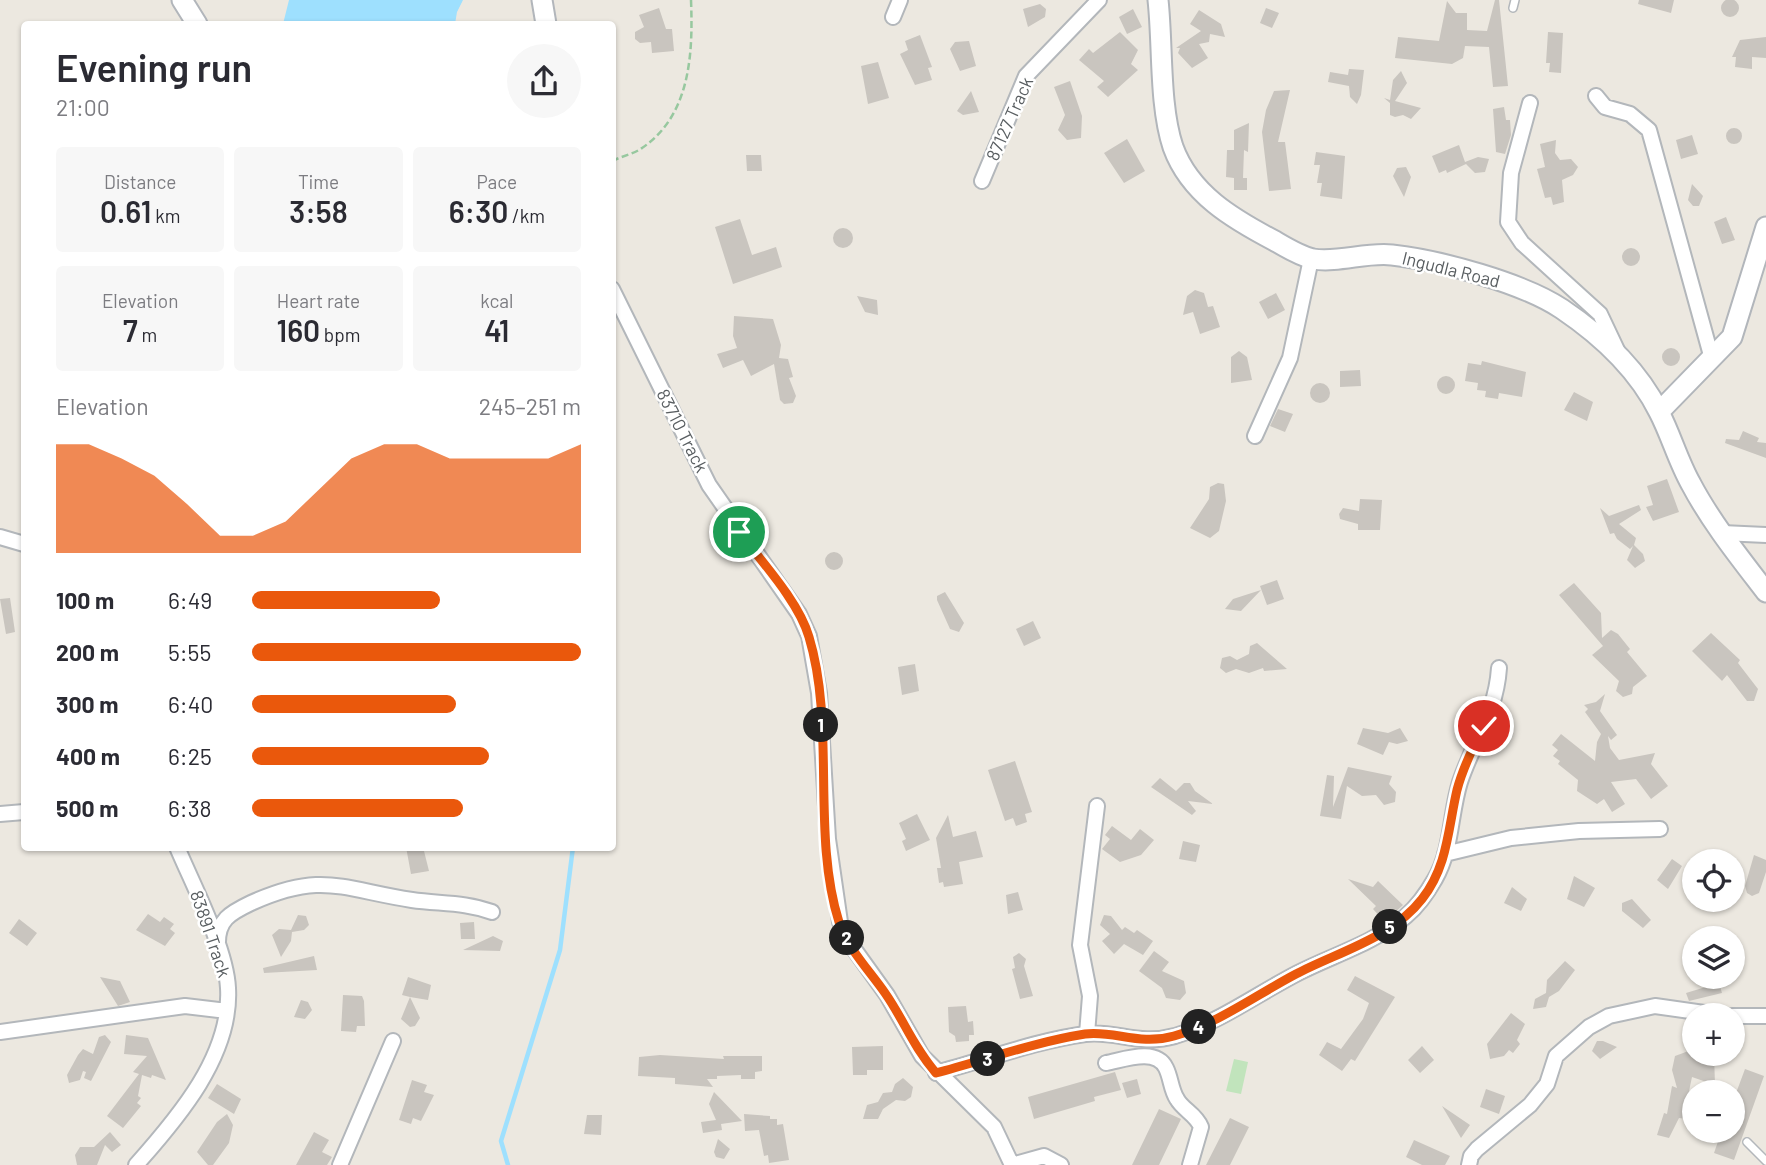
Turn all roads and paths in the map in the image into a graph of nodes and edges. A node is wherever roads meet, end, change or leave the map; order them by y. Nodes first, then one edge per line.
1 (183, 0) edge
2 (542, 0) edge
3 (691, 0) edge
4 (900, 0) edge
5 (1099, 0) edge
6 (1158, 0) edge
7 (893, 17) dead end
8 (195, 21) edge
9 (546, 21) edge
10 (1596, 96) dead end
11 (1530, 103) dead end
12 (616, 159) edge
13 (982, 181) dead end
14 (1765, 237) edge
15 (1311, 259) junction
16 (616, 297) edge
17 (1619, 354) junction
18 (1712, 359) junction
19 (1659, 412) junction
20 (1255, 436) dead end
21 (1722, 533) junction
22 (1766, 535) edge
23 (0, 537) edge
24 (21, 543) edge
25 (1766, 592) edge
26 (1499, 668) dead end
27 (1097, 806) dead end
28 (21, 812) edge
29 (0, 814) edge
30 (1660, 829) dead end
31 (179, 851) edge
32 (1445, 855) junction
33 (492, 912) dead end
34 (219, 954) junction
35 (1682, 1010) edge
36 (227, 1011) junction
37 (1745, 1016) edge
38 (1766, 1016) edge
39 (0, 1032) edge
40 (1087, 1034) junction
41 (393, 1041) dead end
42 (1106, 1063) dead end
43 (936, 1073) junction
44 (1747, 1142) dead end
45 (1766, 1161) edge
46 (136, 1165) edge
47 (340, 1165) edge
48 (1012, 1165) edge
49 (1061, 1165) edge
50 (1190, 1165) edge
51 (1469, 1165) edge

1 - 8 street
2 - 9 street
3 - 12 path
4 - 7 street
5 - 13 street, 87127 Track
6 - 15 street
10 - 18 street
11 - 17 street
14 - 18 street
15 - 17 street, Ingudla Road
15 - 20 street
16 - 43 street, 83710 Track
17 - 19 street, Ingudla Road
18 - 19 street
19 - 21 street, Ingudla Road
21 - 22 street
21 - 25 street, Ingudla Road
23 - 24 street
26 - 32 street
27 - 40 street
28 - 29 street
30 - 32 street
31 - 34 street, 83891 Track
32 - 40 street
33 - 34 street
34 - 36 street, 83891 Track
35 - 51 street
36 - 39 street
36 - 46 street, 83891 Track
37 - 38 street
40 - 43 street
41 - 47 street
42 - 50 street
43 - 48 street, 83710 Track
44 - 45 lane
48 - 49 street

